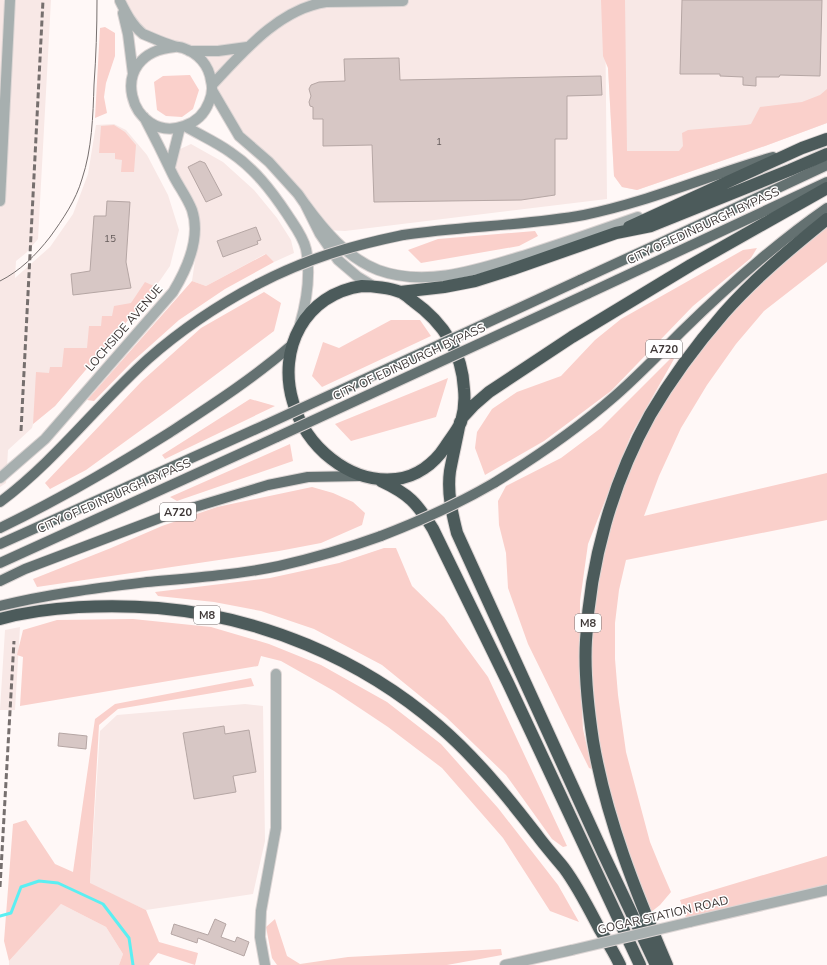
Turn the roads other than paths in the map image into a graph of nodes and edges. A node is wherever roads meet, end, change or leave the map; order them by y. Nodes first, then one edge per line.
1 (10, 0) edge
2 (120, 1) edge
3 (403, 1) dead end
4 (175, 47) junction
5 (247, 47) junction
6 (189, 51) junction
7 (133, 74) junction
8 (212, 87) junction
9 (144, 117) junction
10 (182, 127) junction
11 (827, 139) edge
12 (802, 148) junction
13 (827, 154) edge
14 (827, 165) edge
15 (170, 167) junction
16 (827, 182) edge
17 (827, 188) edge
18 (0, 201) edge
19 (305, 204) junction
20 (673, 206) junction
21 (827, 208) edge
22 (827, 219) edge
23 (616, 233) junction
24 (373, 286) junction
25 (400, 292) junction
26 (298, 330) junction
27 (293, 344) junction
28 (461, 420) junction
29 (363, 476) junction
30 (0, 478) edge
31 (378, 479) junction
32 (0, 502) edge
33 (0, 528) edge
34 (0, 544) edge
35 (0, 562) edge
36 (0, 580) edge
37 (0, 606) edge
38 (0, 619) edge
39 (276, 674) dead end
40 (827, 890) edge
41 (264, 965) edge
42 (505, 965) edge
43 (620, 965) edge
44 (640, 965) edge
45 (656, 965) edge
46 (667, 965) edge

1 - 18 street
2 - 4 street
2 - 7 street
3 - 5 street
4 - 6 street
4 - 7 street
5 - 6 street
5 - 8 street
6 - 8 street
7 - 9 street
8 - 10 street
8 - 19 street
9 - 10 street
9 - 15 street, LOCHSIDE AVENUE
10 - 15 street
10 - 26 street
11 - 12 highway
12 - 20 highway
12 - 32 main road, bridge
13 - 23 highway
14 - 34 main road, CITY OF EDINBURGH BYPASS, bridge
15 - 30 street, LOCHSIDE AVENUE
16 - 35 main road, CITY OF EDINBURGH BYPASS / A720, bridge
17 - 28 highway
19 - 20 street
19 - 24 street
20 - 23 highway
21 - 37 main road, A720, bridge
22 - 46 highway, M8
23 - 25 highway
24 - 25 highway
24 - 26 highway
25 - 28 highway
26 - 27 highway
27 - 29 highway
27 - 33 main road
28 - 31 highway
28 - 45 highway
29 - 31 highway
29 - 36 main road, A720
31 - 44 highway
38 - 43 highway, M8
39 - 41 street
40 - 42 street, GOGAR STATION ROAD, bridge

